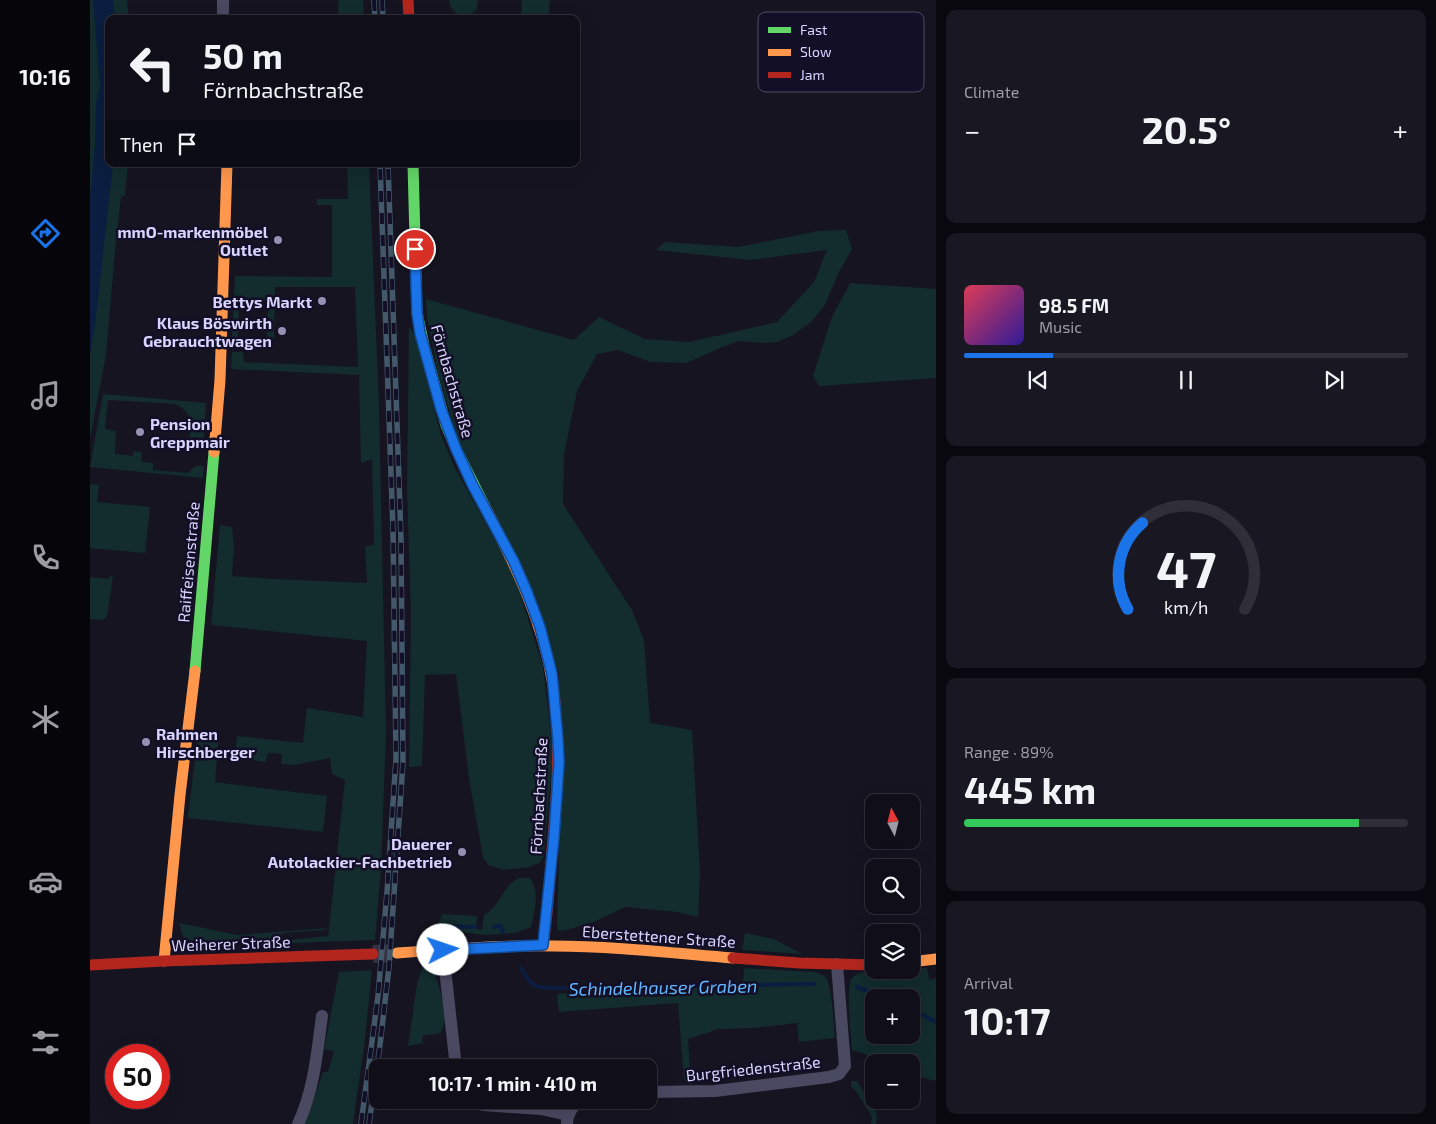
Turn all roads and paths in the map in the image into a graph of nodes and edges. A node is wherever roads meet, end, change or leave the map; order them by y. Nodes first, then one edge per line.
1 (223, 0) edge
2 (408, 0) edge
3 (223, 15) edge
4 (409, 15) edge
5 (227, 167) edge
6 (413, 167) edge
7 (543, 945) junction
8 (443, 950) junction
9 (397, 953) tunnel mouth
10 (373, 954) tunnel mouth
11 (936, 959) edge
12 (164, 961) junction
13 (920, 961) edge
14 (837, 964) junction
15 (865, 964) edge
16 (90, 965) edge
17 (322, 1016) dead end
18 (455, 1059) edge
19 (657, 1092) edge
20 (541, 1109) edge
21 (567, 1119) edge
22 (298, 1124) edge

1 - 3 street
2 - 4 street
5 - 12 street, Raiffeisenstraße
6 - 7 street, Förnbachstraße
7 - 8 street, Eberstettener Straße
7 - 14 street, Eberstettener Straße
8 - 9 street
8 - 18 street
10 - 12 street, Weiherer Straße
11 - 13 street
12 - 16 street, Weiherer Straße
14 - 15 street, Eberstettener Straße
14 - 19 street, Burgfriedenstraße
17 - 22 street
20 - 21 street

